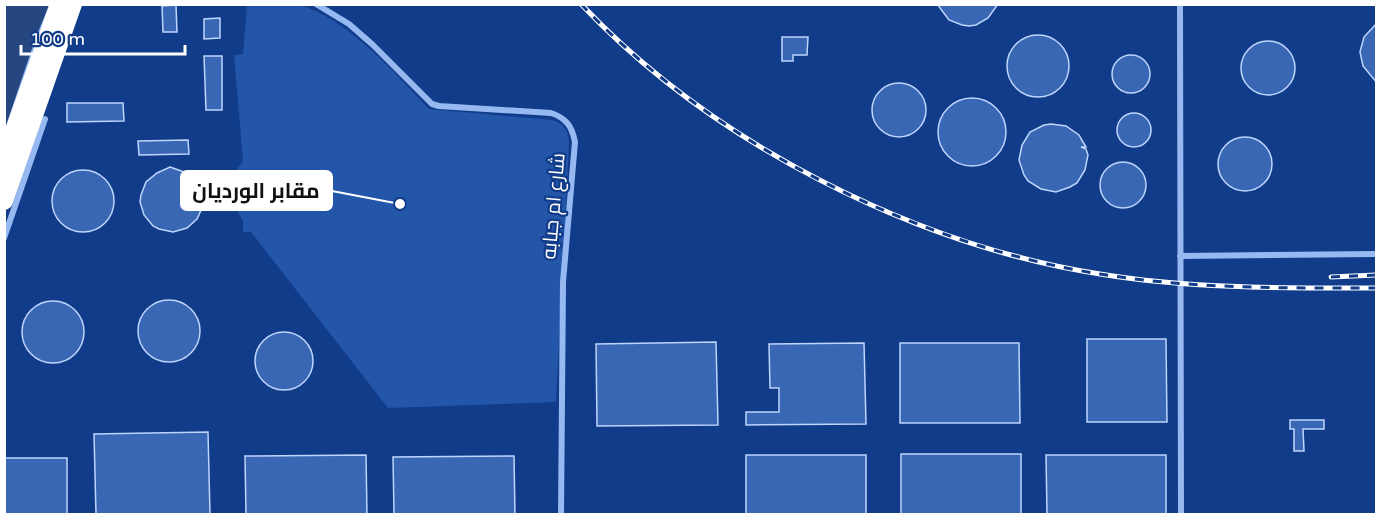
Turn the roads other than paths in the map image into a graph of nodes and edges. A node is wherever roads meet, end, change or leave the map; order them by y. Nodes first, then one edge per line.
1 (59, 4) edge
2 (73, 4) edge
3 (316, 4) edge
4 (1180, 4) edge
5 (45, 119) dead end
6 (4, 159) edge
7 (4, 201) edge
8 (4, 238) edge
9 (1377, 254) edge
10 (1180, 256) junction
11 (561, 514) edge
12 (1181, 514) edge

1 - 6 highway
2 - 7 highway
3 - 11 street, شارع ام جبابه
4 - 10 street
5 - 8 street
9 - 10 street
10 - 12 street

